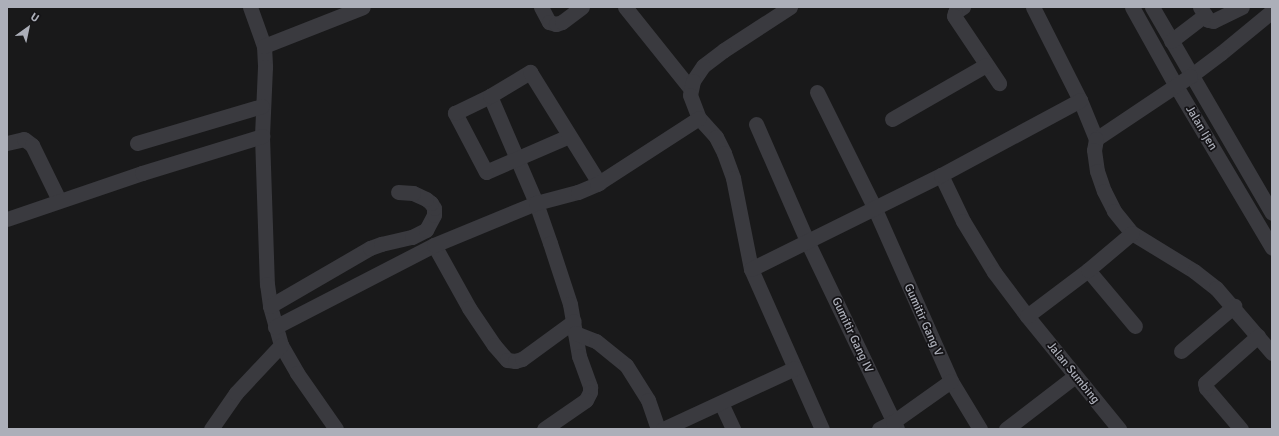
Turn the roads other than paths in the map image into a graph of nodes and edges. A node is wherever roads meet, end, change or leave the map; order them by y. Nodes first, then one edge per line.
1 (250, 7) edge
2 (363, 7) edge
3 (541, 7) edge
4 (582, 7) edge
5 (625, 7) edge
6 (790, 7) edge
7 (963, 7) edge
8 (1033, 7) edge
9 (1132, 7) edge
10 (1152, 7) edge
11 (1242, 7) edge
12 (1202, 11) edge
13 (1272, 11) edge
14 (332, 13) edge
15 (1171, 41) junction
16 (264, 46) junction
17 (986, 65) junction
18 (1190, 76) junction
19 (999, 83) dead end
20 (1176, 86) junction
21 (690, 88) junction
22 (817, 92) dead end
23 (490, 96) junction
24 (1080, 100) junction
25 (262, 106) junction
26 (699, 118) junction
27 (892, 119) dead end
28 (756, 124) dead end
29 (262, 136) junction
30 (569, 136) junction
31 (1096, 139) junction
32 (7, 143) edge
33 (137, 144) dead end
34 (517, 160) junction
35 (941, 175) junction
36 (599, 183) junction
37 (398, 192) dead end
38 (59, 200) junction
39 (536, 203) junction
40 (874, 207) junction
41 (1272, 213) edge
42 (7, 219) edge
43 (1132, 233) junction
44 (807, 241) junction
45 (434, 245) junction
46 (1272, 248) edge
47 (751, 269) junction
48 (1088, 270) junction
49 (270, 306) junction
50 (1234, 306) junction
51 (1027, 316) junction
52 (1135, 326) dead end
53 (275, 327) junction
54 (574, 327) junction
55 (1258, 336) junction
56 (281, 345) junction
57 (1181, 351) dead end
58 (1272, 353) edge
59 (795, 368) junction
60 (1075, 376) junction
61 (951, 381) junction
62 (721, 403) junction
63 (895, 425) edge
64 (212, 429) edge
65 (336, 429) edge
66 (544, 429) edge
67 (658, 429) edge
68 (663, 429) edge
69 (733, 429) edge
70 (822, 429) edge
71 (879, 429) edge
72 (980, 429) edge
73 (1006, 429) edge
74 (1119, 429) edge
75 (1241, 429) edge

1 - 16 street
2 - 14 street
3 - 4 street
5 - 21 street
6 - 21 street
7 - 17 street
8 - 24 street
9 - 20 street, Jalan Ijen
10 - 15 street, Jalan Ijen
11 - 12 street
12 - 15 street
13 - 18 street
14 - 16 street
15 - 18 street, Jalan Ijen
16 - 25 street
17 - 19 street
17 - 27 street
18 - 20 street
18 - 41 street, Jalan Ijen
20 - 31 street
20 - 46 street, Jalan Ijen
21 - 26 street
22 - 40 street, Gumitir Gang V
23 - 30 street
23 - 34 street
23 - 34 street
24 - 31 street
24 - 35 street
25 - 29 street
25 - 33 street
26 - 36 street
26 - 47 street
28 - 44 street, Gumitir Gang IV
29 - 38 street
29 - 49 street
30 - 34 street
30 - 36 street
31 - 43 street
32 - 38 street
34 - 39 street
35 - 40 street
35 - 51 street, Jalan Sumbing
36 - 39 street
37 - 49 street
38 - 42 street
39 - 45 street
39 - 54 street
40 - 44 street
40 - 61 street, Gumitir Gang V
43 - 48 street
43 - 50 street
44 - 47 street
44 - 63 street, Gumitir Gang IV
45 - 53 street
45 - 54 street
47 - 59 street
48 - 51 street
48 - 52 street
49 - 53 street
50 - 55 street
50 - 57 street
51 - 60 street, Jalan Sumbing
53 - 56 street
54 - 66 street
54 - 67 street
55 - 58 street
55 - 75 street
56 - 64 street
56 - 65 street
59 - 62 street
59 - 70 street
60 - 73 street
60 - 74 street, Jalan Sumbing
61 - 63 street
61 - 72 street, Gumitir Gang V
62 - 68 street
62 - 69 street
63 - 71 street

